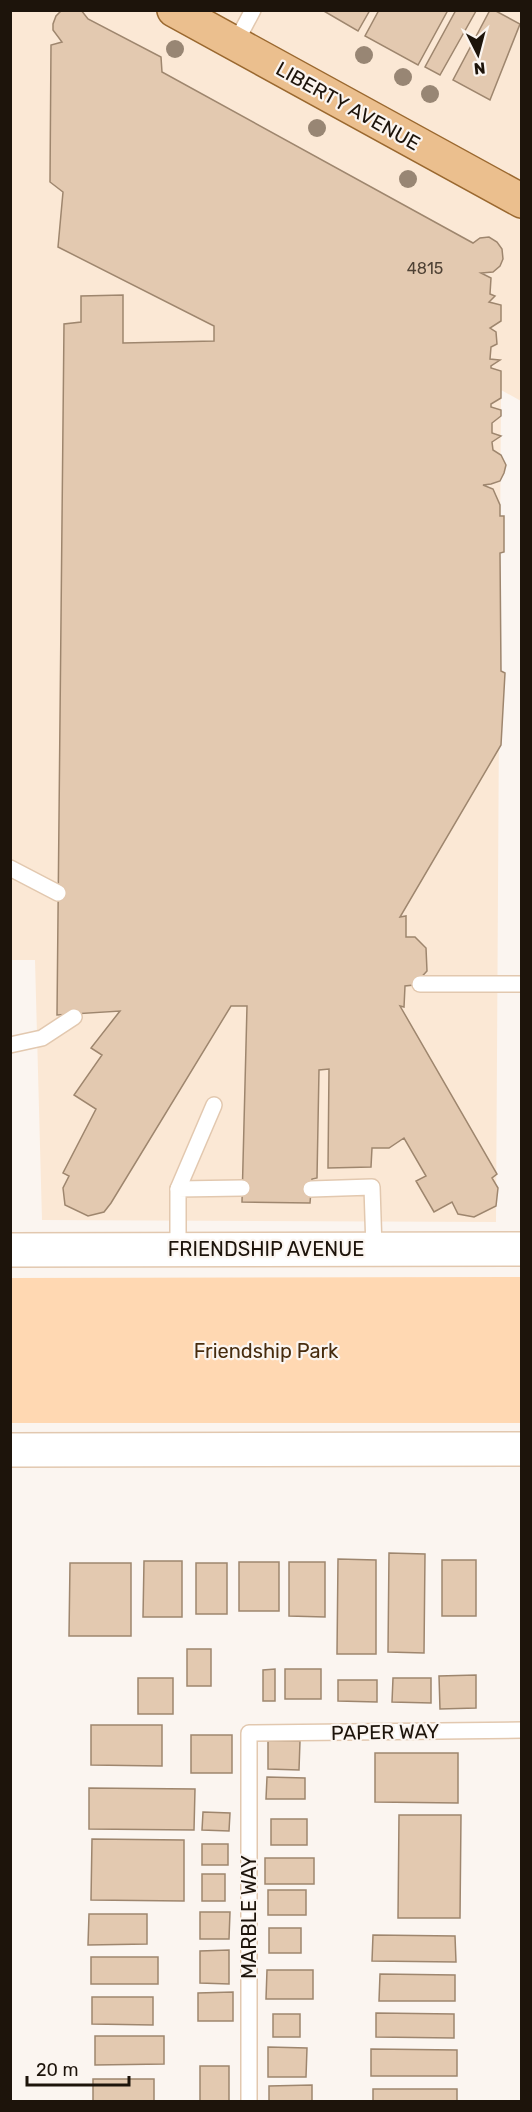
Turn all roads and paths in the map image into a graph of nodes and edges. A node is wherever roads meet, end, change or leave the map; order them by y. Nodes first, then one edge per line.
1 (174, 10) edge
2 (253, 10) edge
3 (235, 44) junction
4 (522, 201) edge
5 (10, 867) edge
6 (58, 893) dead end
7 (420, 984) dead end
8 (522, 984) edge
9 (74, 1017) dead end
10 (10, 1046) edge
11 (214, 1106) dead end
12 (242, 1188) dead end
13 (311, 1188) dead end
14 (178, 1189) junction
15 (374, 1249) junction
16 (522, 1249) edge
17 (10, 1250) edge
18 (177, 1250) junction
19 (522, 1449) edge
20 (10, 1450) edge
21 (522, 1730) edge
22 (249, 1733) joint
23 (249, 2102) edge

1 - 3 main road, LIBERTY AVENUE
2 - 3 lane
3 - 4 main road, LIBERTY AVENUE
5 - 6 lane
7 - 8 lane
9 - 10 lane
11 - 14 lane
12 - 14 lane
13 - 15 lane
14 - 18 lane
15 - 16 street, FRIENDSHIP AVENUE
15 - 18 street, FRIENDSHIP AVENUE
17 - 18 street, FRIENDSHIP AVENUE
19 - 20 street
21 - 22 lane, PAPER WAY
22 - 23 lane, MARBLE WAY

